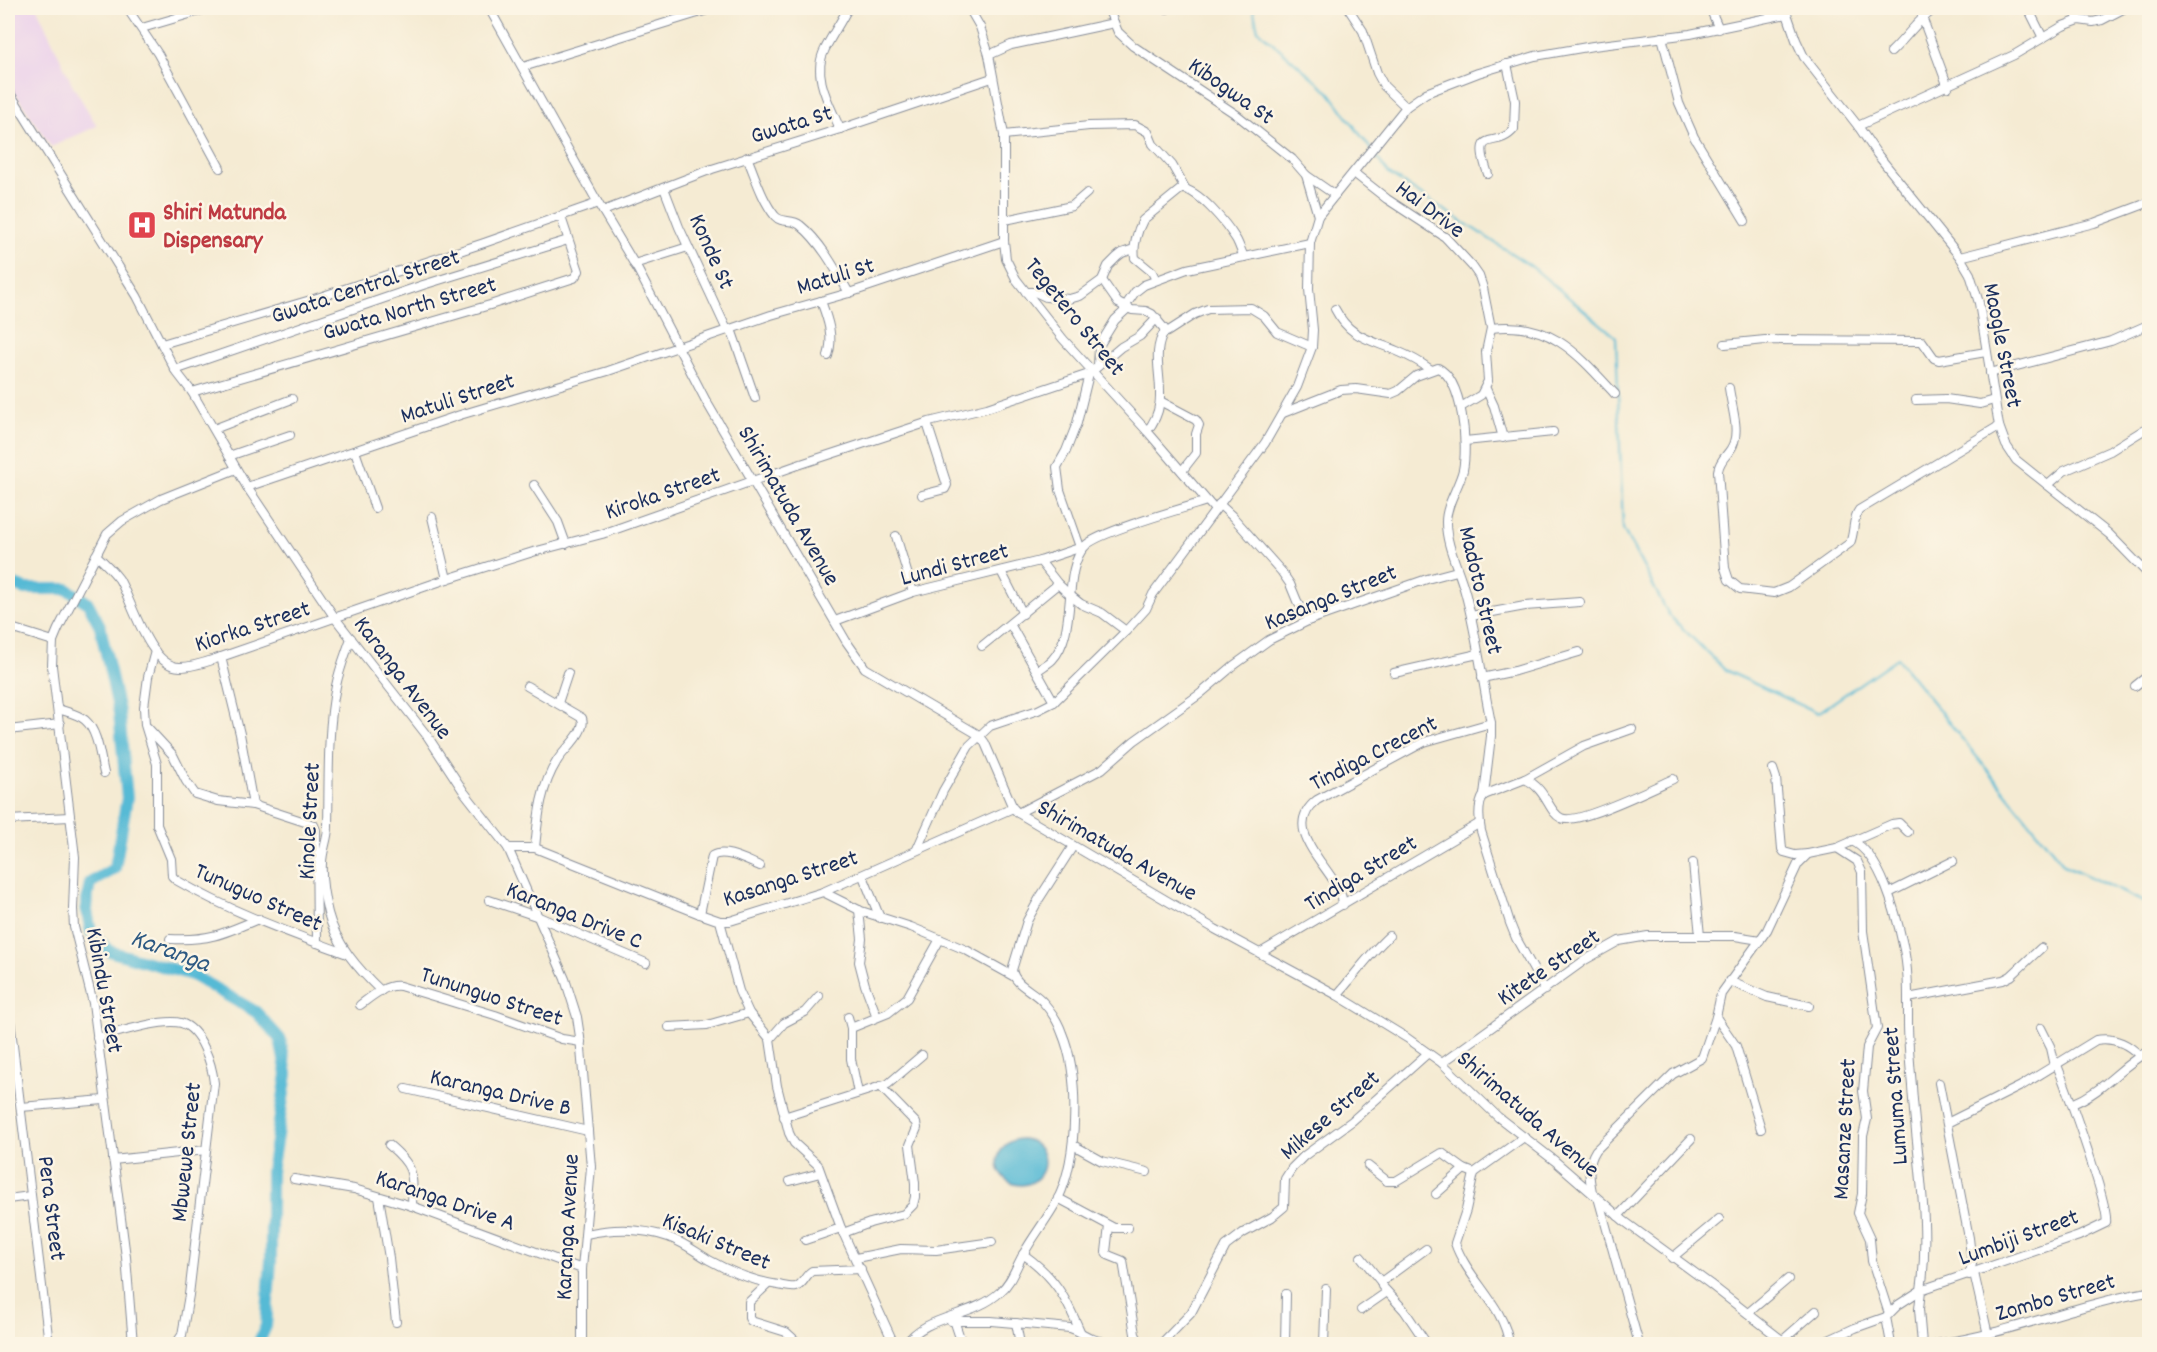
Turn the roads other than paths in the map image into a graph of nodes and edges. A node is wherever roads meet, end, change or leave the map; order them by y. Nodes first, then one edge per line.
1 (127, 8) edge
2 (210, 8) edge
3 (489, 8) edge
4 (714, 8) edge
5 (848, 8) edge
6 (969, 8) edge
7 (1108, 8) edge
8 (1348, 8) edge
9 (1710, 8) edge
10 (1936, 8) edge
11 (2028, 8) edge
12 (2073, 8) edge
13 (2125, 8) edge
14 (1786, 11) edge
15 (1922, 17) junction
16 (2079, 20) junction
17 (1114, 24) junction
18 (142, 28) junction
19 (1719, 29) junction
20 (1662, 37) junction
21 (2043, 38) junction
22 (1891, 52) dead end
23 (989, 55) junction
24 (1507, 64) junction
25 (523, 67) junction
26 (992, 78) junction
27 (1948, 87) junction
28 (8, 90) edge
29 (1406, 107) junction
30 (1858, 126) junction
31 (840, 129) junction
32 (1004, 135) junction
33 (747, 157) junction
34 (220, 168) dead end
35 (1354, 173) junction
36 (1488, 174) dead end
37 (1306, 175) junction
38 (664, 188) junction
39 (1185, 188) junction
40 (1088, 193) dead end
41 (1335, 195) junction
42 (2150, 202) edge
43 (601, 207) junction
44 (1318, 216) junction
45 (561, 217) junction
46 (1005, 220) junction
47 (1745, 221) dead end
48 (568, 240) junction
49 (1004, 241) junction
50 (1310, 243) junction
51 (688, 247) junction
52 (1134, 249) junction
53 (1244, 257) junction
54 (1960, 257) junction
55 (634, 264) junction
56 (1102, 280) junction
57 (1156, 280) junction
58 (849, 292) junction
59 (1026, 292) junction
60 (821, 301) junction
61 (1126, 308) junction
62 (1335, 309) dead end
63 (1157, 318) junction
64 (2150, 324) edge
65 (1491, 328) junction
66 (729, 330) junction
67 (1165, 331) junction
68 (162, 344) junction
69 (1725, 344) dead end
70 (678, 347) junction
71 (1312, 347) junction
72 (1986, 352) junction
73 (828, 356) dead end
74 (1430, 369) junction
75 (175, 370) junction
76 (1093, 370) junction
77 (1990, 373) junction
78 (1729, 388) dead end
79 (1486, 389) junction
80 (192, 392) junction
81 (1615, 394) dead end
82 (755, 398) dead end
83 (292, 399) dead end
84 (1916, 400) dead end
85 (1994, 400) junction
86 (1160, 401) junction
87 (1461, 407) junction
88 (1283, 413) junction
89 (927, 423) junction
90 (1999, 426) junction
91 (2150, 426) edge
92 (214, 429) junction
93 (1147, 431) junction
94 (1553, 432) dead end
95 (290, 435) dead end
96 (1503, 438) junction
97 (1465, 441) junction
98 (355, 451) junction
99 (229, 456) junction
100 (236, 469) junction
101 (1182, 471) junction
102 (753, 481) junction
103 (534, 485) dead end
104 (2048, 485) junction
105 (248, 487) junction
106 (922, 495) dead end
107 (1207, 501) junction
108 (1216, 507) junction
109 (375, 508) dead end
110 (432, 517) dead end
111 (896, 536) dead end
112 (566, 544) junction
113 (1082, 547) junction
114 (96, 555) junction
115 (1040, 561) junction
116 (1001, 571) junction
117 (1457, 571) junction
118 (2150, 576) edge
119 (447, 579) junction
120 (1058, 584) junction
121 (913, 592) junction
122 (1071, 596) junction
123 (1580, 602) dead end
124 (1023, 614) junction
125 (1471, 616) junction
126 (335, 618) junction
127 (1310, 620) junction
128 (835, 621) junction
129 (1010, 624) junction
130 (8, 627) edge
131 (1126, 631) junction
132 (351, 638) junction
133 (53, 641) junction
134 (982, 646) dead end
135 (155, 651) junction
136 (1579, 652) dead end
137 (1478, 654) junction
138 (221, 657) junction
139 (1037, 671) junction
140 (568, 673) dead end
141 (1394, 673) dead end
142 (2150, 674) edge
143 (1482, 678) junction
144 (527, 686) dead end
145 (2136, 686) dead end
146 (1054, 702) junction
147 (558, 703) junction
148 (58, 709) junction
149 (1491, 723) junction
150 (60, 724) junction
151 (145, 726) junction
152 (1632, 729) dead end
153 (8, 730) edge
154 (979, 735) junction
155 (1773, 769) dead end
156 (105, 773) dead end
157 (1525, 779) junction
158 (1673, 779) dead end
159 (1484, 795) junction
160 (253, 806) junction
161 (1016, 811) junction
162 (70, 817) junction
163 (8, 820) edge
164 (1480, 823) junction
165 (1908, 832) dead end
166 (1852, 842) junction
167 (1073, 846) junction
168 (508, 848) junction
169 (535, 848) junction
170 (1837, 848) junction
171 (917, 849) junction
172 (1808, 854) junction
173 (1953, 861) dead end
174 (1693, 863) dead end
175 (760, 866) dead end
176 (863, 876) junction
177 (823, 892) junction
178 (1889, 893) junction
179 (489, 900) dead end
180 (1343, 905) junction
181 (859, 910) junction
182 (700, 914) junction
183 (539, 917) junction
184 (880, 918) junction
185 (258, 920) junction
186 (720, 921) junction
187 (1389, 936) dead end
188 (1700, 936) junction
189 (170, 939) dead end
190 (940, 939) junction
191 (1760, 940) junction
192 (316, 943) junction
193 (2041, 948) dead end
194 (1260, 953) junction
195 (347, 954) junction
196 (646, 963) dead end
197 (1013, 976) junction
198 (1729, 981) junction
199 (1545, 990) junction
200 (381, 991) junction
201 (1337, 995) junction
202 (819, 996) dead end
203 (1908, 998) junction
204 (8, 1004) edge
205 (360, 1005) dead end
206 (1809, 1006) dead end
207 (749, 1013) junction
208 (848, 1017) dead end
209 (877, 1017) junction
210 (1716, 1017) junction
211 (9, 1027) edge
212 (669, 1027) dead end
213 (851, 1028) junction
214 (2041, 1028) dead end
215 (97, 1038) junction
216 (770, 1039) junction
217 (581, 1042) junction
218 (2150, 1050) edge
219 (1428, 1053) junction
220 (922, 1055) dead end
221 (2139, 1056) junction
222 (1442, 1063) junction
223 (2056, 1066) junction
224 (1939, 1083) dead end
225 (880, 1086) junction
226 (406, 1089) dead end
227 (858, 1093) junction
228 (104, 1100) junction
229 (2072, 1104) junction
230 (21, 1107) junction
231 (784, 1117) junction
232 (1947, 1123) junction
233 (1761, 1129) dead end
234 (588, 1131) junction
235 (1524, 1137) junction
236 (1691, 1139) dead end
237 (389, 1144) dead end
238 (1073, 1145) junction
239 (206, 1150) junction
240 (113, 1160) junction
241 (1368, 1166) dead end
242 (1464, 1170) junction
243 (1147, 1172) dead end
244 (820, 1173) junction
245 (1474, 1173) junction
246 (294, 1179) dead end
247 (790, 1181) dead end
248 (1592, 1192) junction
249 (1436, 1194) dead end
250 (30, 1196) junction
251 (379, 1197) junction
252 (1058, 1198) junction
253 (8, 1199) edge
254 (1599, 1200) junction
255 (412, 1206) junction
256 (1618, 1216) junction
257 (1719, 1219) dead end
258 (1109, 1226) junction
259 (1128, 1228) dead end
260 (842, 1230) junction
261 (586, 1234) junction
262 (805, 1240) dead end
263 (992, 1242) dead end
264 (1426, 1249) dead end
265 (1023, 1254) junction
266 (1361, 1257) dead end
267 (856, 1258) junction
268 (1672, 1258) junction
269 (582, 1269) junction
270 (861, 1269) junction
271 (1972, 1274) junction
272 (1788, 1279) dead end
273 (1381, 1282) junction
274 (768, 1284) junction
275 (1326, 1289) dead end
276 (1921, 1290) junction
277 (1387, 1292) junction
278 (2148, 1292) edge
279 (1286, 1294) dead end
280 (1361, 1310) dead end
281 (1816, 1311) dead end
282 (1748, 1313) junction
283 (1887, 1316) junction
284 (954, 1320) junction
285 (943, 1321) junction
286 (396, 1322) dead end
287 (1016, 1323) junction
288 (1080, 1331) junction
289 (1988, 1335) junction
290 (1785, 1342) edge
291 (49, 1344) edge
292 (133, 1344) edge
293 (176, 1344) edge
294 (582, 1344) edge
295 (800, 1344) edge
296 (894, 1344) edge
297 (906, 1344) edge
298 (962, 1344) edge
299 (1020, 1344) edge
300 (1123, 1344) edge
301 (1140, 1344) edge
302 (1161, 1344) edge
303 (1285, 1344) edge
304 (1324, 1344) edge
305 (1427, 1344) edge
306 (1509, 1344) edge
307 (1639, 1344) edge
308 (1820, 1344) edge
309 (1891, 1344) edge
310 (1922, 1344) edge
311 (1936, 1344) edge

1 - 18 street
2 - 18 street
3 - 25 street, Shirimatuda Avenue
4 - 25 street
5 - 31 street
6 - 23 street, Tegetero Street
7 - 17 street, Kibogwa St
8 - 29 street
9 - 19 street
10 - 15 street
11 - 21 street
12 - 16 street
13 - 16 street
14 - 19 street
14 - 30 street, Maogle Street
15 - 22 street
15 - 27 street
16 - 21 street
17 - 23 street
17 - 37 street, Kibogwa St
18 - 34 street
19 - 20 street
20 - 24 street
20 - 47 street
21 - 27 street
23 - 26 street, Tegetero Street
24 - 29 street
24 - 36 street
25 - 43 street, Shirimatuda Avenue
26 - 31 street, Gwata St
26 - 32 street, Tegetero Street
27 - 30 street
28 - 68 street, Karanga Avenue
29 - 35 street
30 - 54 street, Maogle Street
31 - 33 street, Gwata St
32 - 39 street
32 - 46 street, Tegetero Street
33 - 38 street, Gwata St
33 - 58 street
35 - 41 street
35 - 65 street, Hai Drive
37 - 41 street
37 - 44 street, Kibogwa St
38 - 43 street, Gwata St
38 - 51 street, Konde St
39 - 52 street
39 - 53 street
40 - 46 street
41 - 44 street
42 - 54 street
43 - 45 street, Gwata St
43 - 55 street, Shirimatuda Avenue
44 - 50 street
45 - 48 street, Gwata North Street
45 - 68 street, Gwata St
46 - 49 street, Tegetero Street
48 - 75 street, Gwata Central Street
48 - 80 street, Gwata North Street
49 - 58 street, Matuli St
49 - 59 street, Tegetero Street
50 - 53 street
50 - 71 street
51 - 55 street
51 - 66 street, Konde St
52 - 56 street
52 - 57 street
53 - 57 street
54 - 72 street, Maogle Street
55 - 70 street, Shirimatuda Avenue
56 - 59 street
56 - 61 street
57 - 61 street
58 - 60 street, Matuli St
59 - 76 street, Tegetero Street
60 - 66 street, Matuli St
60 - 73 street
61 - 63 street
61 - 76 street
62 - 74 street, Madoto Street
63 - 67 street
63 - 76 street, Kiroka Street
64 - 77 street
65 - 79 street, Hai Drive
65 - 81 street
66 - 70 street, Matuli St
66 - 82 street, Konde St
67 - 71 street
67 - 86 street
68 - 75 street, Karanga Avenue
69 - 72 street
70 - 98 street, Matuli Street
70 - 102 street, Shirimatuda Avenue
71 - 88 street
72 - 77 street, Maogle Street
74 - 87 street, Madoto Street
74 - 88 street
75 - 80 street, Karanga Avenue
76 - 89 street, Kiroka Street
76 - 93 street, Tegetero Street
76 - 113 street
77 - 85 street, Maogle Street
78 - 90 street
79 - 87 street
79 - 96 street
80 - 92 street, Karanga Avenue
83 - 92 street
84 - 85 street
85 - 90 street, Maogle Street
86 - 93 street
86 - 101 street
87 - 97 street, Madoto Street
88 - 108 street
89 - 102 street, Kiroka Street
89 - 106 street
90 - 104 street, Maogle Street
91 - 104 street
92 - 99 street, Karanga Avenue
93 - 101 street, Tegetero Street
94 - 96 street
95 - 99 street
96 - 97 street
97 - 117 street, Madoto Street
98 - 105 street, Matuli Street
98 - 109 street
99 - 100 street, Karanga Avenue
100 - 105 street, Karanga Avenue
100 - 114 street
101 - 107 street, Tegetero Street
102 - 112 street, Kiroka Street
102 - 128 street, Shirimatuda Avenue
103 - 112 street
104 - 118 street, Maogle Street
105 - 126 street, Karanga Avenue
107 - 108 street, Tegetero Street
107 - 113 street, Lundi Street
108 - 127 street, Tegetero Street
108 - 131 street
110 - 119 street
111 - 121 street
112 - 119 street, Kiroka Street
113 - 115 street, Lundi Street
113 - 122 street
114 - 133 street, Kibindu Street
114 - 135 street, Kiorka Street
115 - 116 street, Lundi Street
115 - 120 street
116 - 121 street, Lundi Street
116 - 124 street
117 - 125 street, Madoto Street
117 - 127 street, Kasanga Street
119 - 126 street, Kiroka Street
120 - 122 street
120 - 124 street
121 - 128 street, Lundi Street
122 - 131 street
122 - 139 street
123 - 125 street
124 - 129 street
125 - 137 street, Madoto Street
126 - 132 street, Karanga Avenue
126 - 138 street, Kiorka Street
127 - 161 street, Kasanga Street
128 - 154 street, Shirimatuda Avenue
129 - 134 street
129 - 139 street
130 - 133 street
131 - 146 street
132 - 168 street, Karanga Avenue
132 - 195 street, Kinole Street
133 - 148 street, Kibindu Street
135 - 138 street, Kiorka Street
135 - 151 street, Tunuguo Street
136 - 143 street
137 - 141 street
137 - 143 street, Madoto Street
138 - 160 street
139 - 146 street
140 - 147 street
142 - 145 street
143 - 149 street, Madoto Street
144 - 147 street
146 - 154 street
147 - 169 street
148 - 150 street, Kibindu Street
148 - 156 street
149 - 159 street, Madoto Street
149 - 180 street, Tindiga Crecent
150 - 153 street
150 - 162 street, Kibindu Street
151 - 160 street
151 - 185 street, Tunuguo Street
152 - 157 street
154 - 161 street, Shirimatuda Avenue
154 - 171 street
155 - 172 street
157 - 158 street
157 - 159 street
159 - 164 street
160 - 192 street
161 - 167 street, Shirimatuda Avenue
161 - 171 street, Kasanga Street
162 - 163 street
162 - 215 street, Kibindu Street
164 - 180 street, Tindiga Street
164 - 199 street
165 - 166 street
166 - 170 street
166 - 178 street, Lumuma Street
167 - 194 street, Shirimatuda Avenue
167 - 197 street
168 - 169 street, Kasanga Street
168 - 183 street, Karanga Avenue
169 - 182 street, Kasanga Street
170 - 172 street
170 - 283 street, Masanze Street
171 - 176 street, Kasanga Street
172 - 191 street
173 - 178 street
174 - 188 street
175 - 182 street
176 - 177 street, Kasanga Street
176 - 184 street
177 - 181 street
177 - 186 street, Kasanga Street
178 - 203 street, Lumuma Street
179 - 183 street, Karanga Drive C
180 - 194 street, Tindiga Street
181 - 184 street
181 - 209 street
182 - 186 street, Kasanga Street
183 - 196 street, Karanga Drive C
183 - 217 street, Karanga Avenue
184 - 190 street
185 - 189 street
185 - 192 street, Tunuguo Street
186 - 207 street
187 - 201 street
188 - 191 street, Kitete Street
188 - 199 street, Kitete Street
190 - 197 street
190 - 209 street
191 - 198 street
192 - 195 street, Tunuguo Street
193 - 203 street
194 - 201 street, Shirimatuda Avenue
195 - 200 street, Kinole Street
197 - 238 street
198 - 206 street
198 - 210 street
199 - 222 street, Kitete Street
200 - 205 street, Tununguo Street
200 - 217 street, Tununguo Street
201 - 219 street, Shirimatuda Avenue
202 - 216 street
203 - 276 street, Lumuma Street
204 - 211 street, Pera Street
207 - 212 street
207 - 216 street
208 - 213 street
209 - 213 street
210 - 233 street
210 - 248 street
211 - 230 street, Pera Street
213 - 227 street
214 - 223 street, Lumbiji Street
215 - 228 street, Kibindu Street
215 - 239 street, Mbwewe Street
216 - 231 street
217 - 234 street, Karanga Avenue
218 - 221 street
219 - 222 street, Shirimatuda Avenue
219 - 302 street, Mikese Street
220 - 225 street
221 - 223 street
221 - 229 street
222 - 235 street, Shirimatuda Avenue
223 - 229 street, Lumbiji Street
223 - 232 street
224 - 232 street
225 - 227 street
225 - 260 street
226 - 234 street, Karanga Drive B
227 - 231 street
228 - 230 street
228 - 240 street, Kibindu Street
229 - 271 street, Lumbiji Street
230 - 250 street, Pera Street
231 - 244 street
232 - 271 street
234 - 261 street, Karanga Avenue
235 - 245 street
235 - 248 street, Shirimatuda Avenue
236 - 256 street
237 - 255 street
238 - 243 street
238 - 252 street
239 - 240 street
239 - 293 street, Mbwewe Street
240 - 292 street, Kibindu Street
241 - 242 street
242 - 245 street
242 - 249 street
244 - 247 street
244 - 260 street
245 - 306 street
246 - 251 street, Karanga Drive A
248 - 254 street, Shirimatuda Avenue
250 - 253 street
250 - 291 street, Pera Street
251 - 255 street, Karanga Drive A
251 - 286 street
252 - 258 street
252 - 265 street
254 - 256 street, Shirimatuda Avenue
254 - 307 street
255 - 269 street, Karanga Drive A
256 - 268 street, Shirimatuda Avenue
257 - 268 street
258 - 259 street
258 - 301 street
260 - 262 street
260 - 267 street
261 - 269 street, Karanga Avenue
261 - 274 street, Kisaki Street
263 - 267 street
264 - 273 street
265 - 285 street
265 - 288 street
266 - 273 street
267 - 270 street
268 - 282 street, Shirimatuda Avenue
269 - 294 street, Karanga Avenue
270 - 274 street, Kisaki Street
270 - 296 street
271 - 276 street, Lumbiji Street
271 - 289 street
272 - 282 street
273 - 277 street
274 - 295 street
275 - 304 street
276 - 283 street
276 - 310 street, Lumuma Street
277 - 280 street
277 - 305 street
278 - 289 street, Zombo Street
279 - 303 street
281 - 290 street
282 - 290 street, Shirimatuda Avenue
283 - 308 street
283 - 309 street
284 - 285 street
284 - 287 street
284 - 298 street
285 - 297 street
287 - 288 street
287 - 299 street
288 - 300 street
289 - 311 street, Zombo Street

